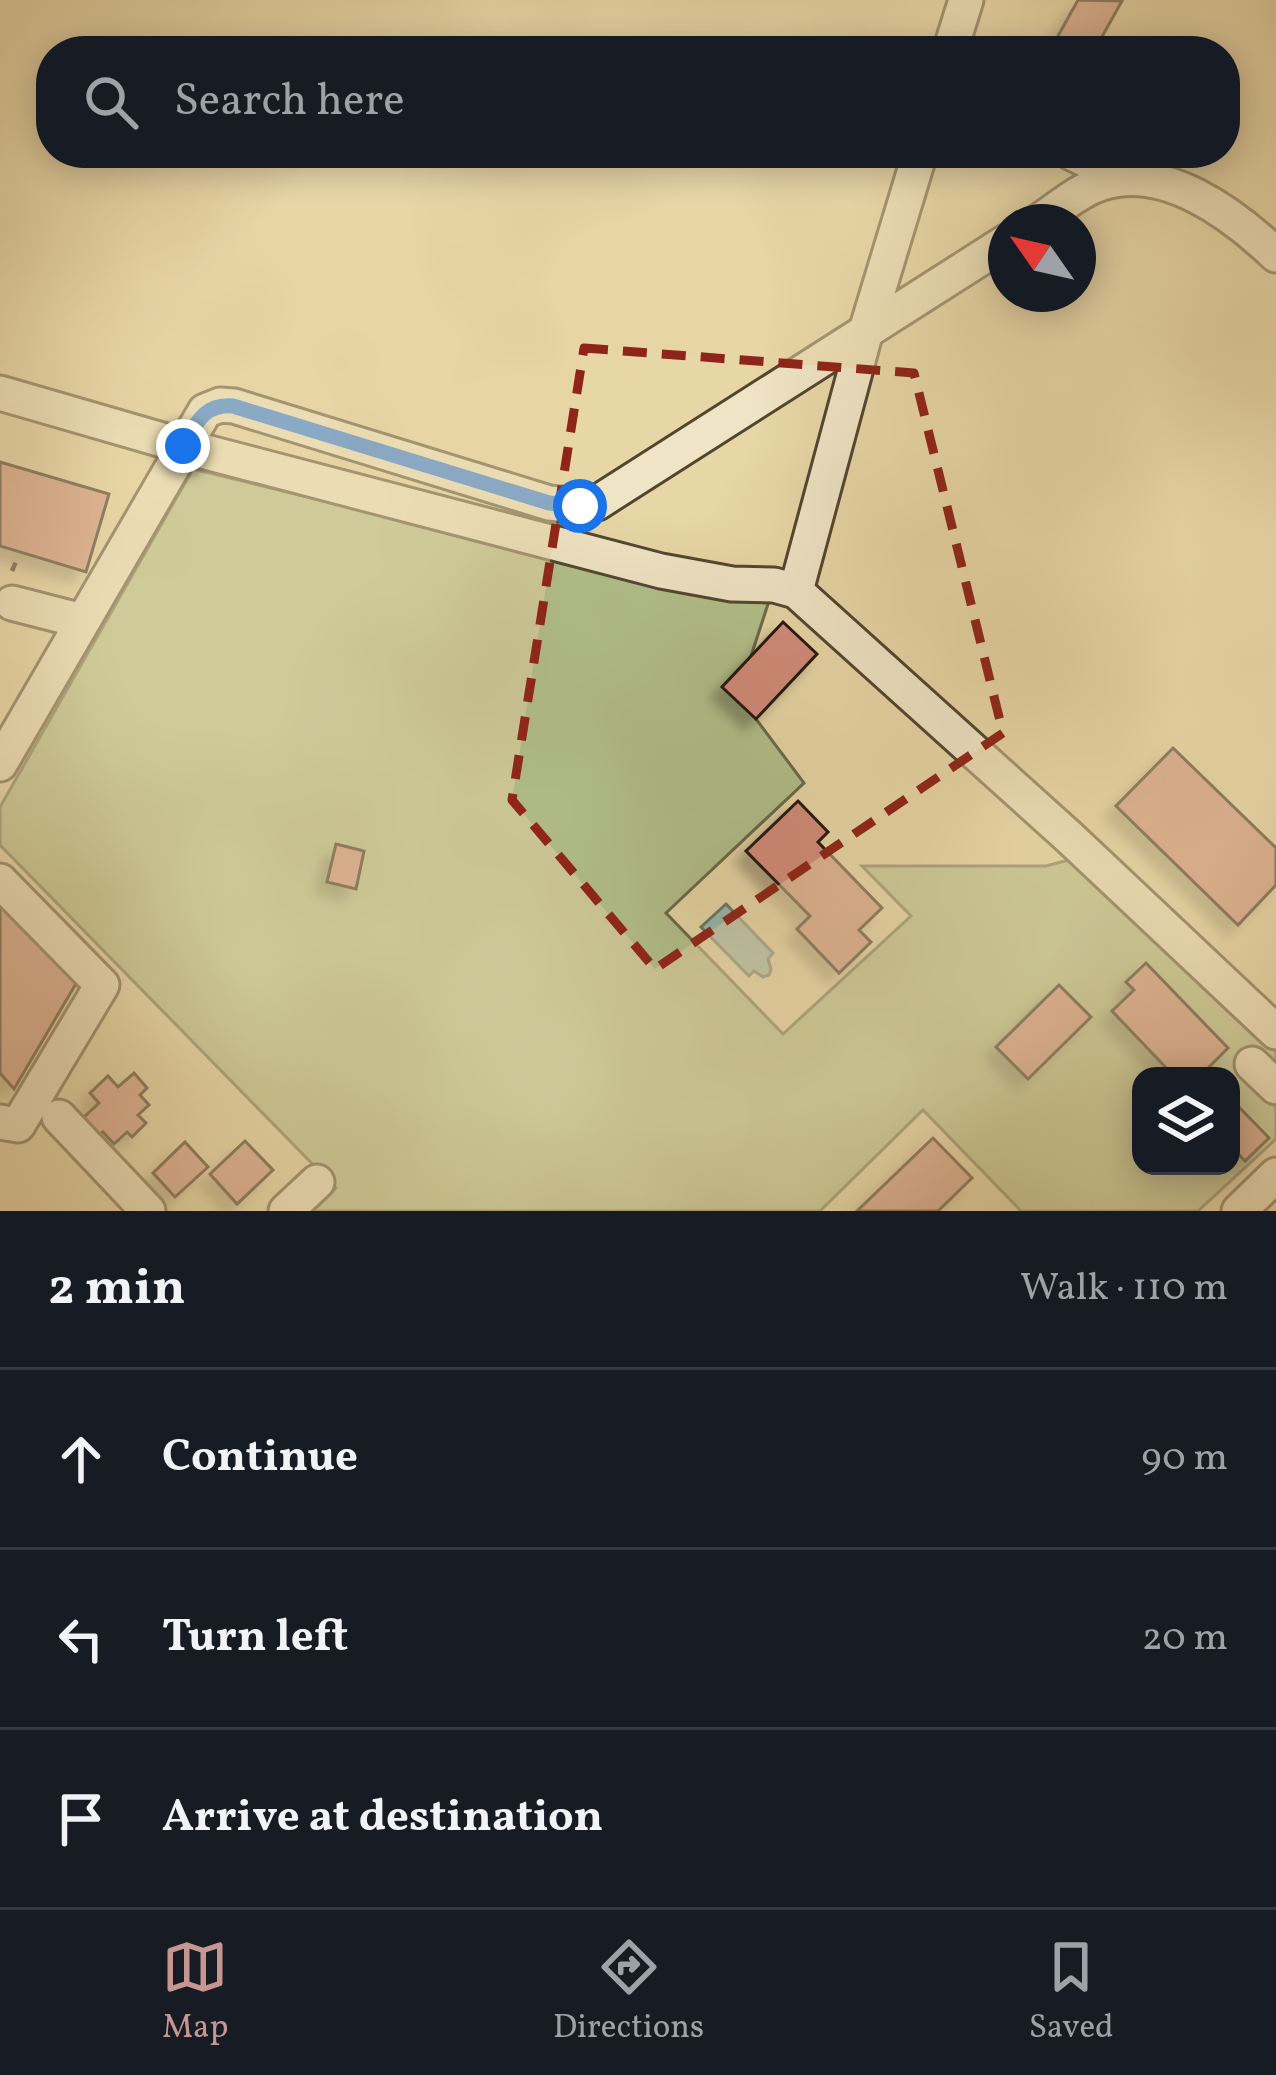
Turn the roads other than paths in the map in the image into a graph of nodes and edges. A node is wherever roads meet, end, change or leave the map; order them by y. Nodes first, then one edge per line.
1 (966, 0) edge
2 (955, 36) edge
3 (915, 168) edge
4 (1103, 168) edge
5 (1122, 177) junction
6 (1066, 204) edge
7 (988, 254) edge
8 (1276, 255) edge
9 (866, 332) junction
10 (0, 393) edge
11 (0, 413) edge
12 (183, 446) junction
13 (166, 480) junction
14 (11, 590) road end
15 (796, 591) junction
16 (82, 621) junction
17 (0, 764) edge
18 (0, 881) edge
19 (1276, 1032) edge
20 (59, 1117) dead end
21 (0, 1122) edge
22 (1276, 1175) edge
23 (317, 1182) dead end
24 (148, 1211) edge
25 (286, 1211) edge
26 (1238, 1211) edge

1 - 2 street
3 - 9 street
4 - 5 street
5 - 6 street
5 - 8 street
7 - 9 street
9 - 12 street
9 - 15 street
10 - 12 street
11 - 13 street
12 - 13 street
12 - 15 street
13 - 16 street
14 - 16 street
15 - 19 street
16 - 17 street
18 - 21 street
20 - 24 street
22 - 26 street
23 - 25 street

